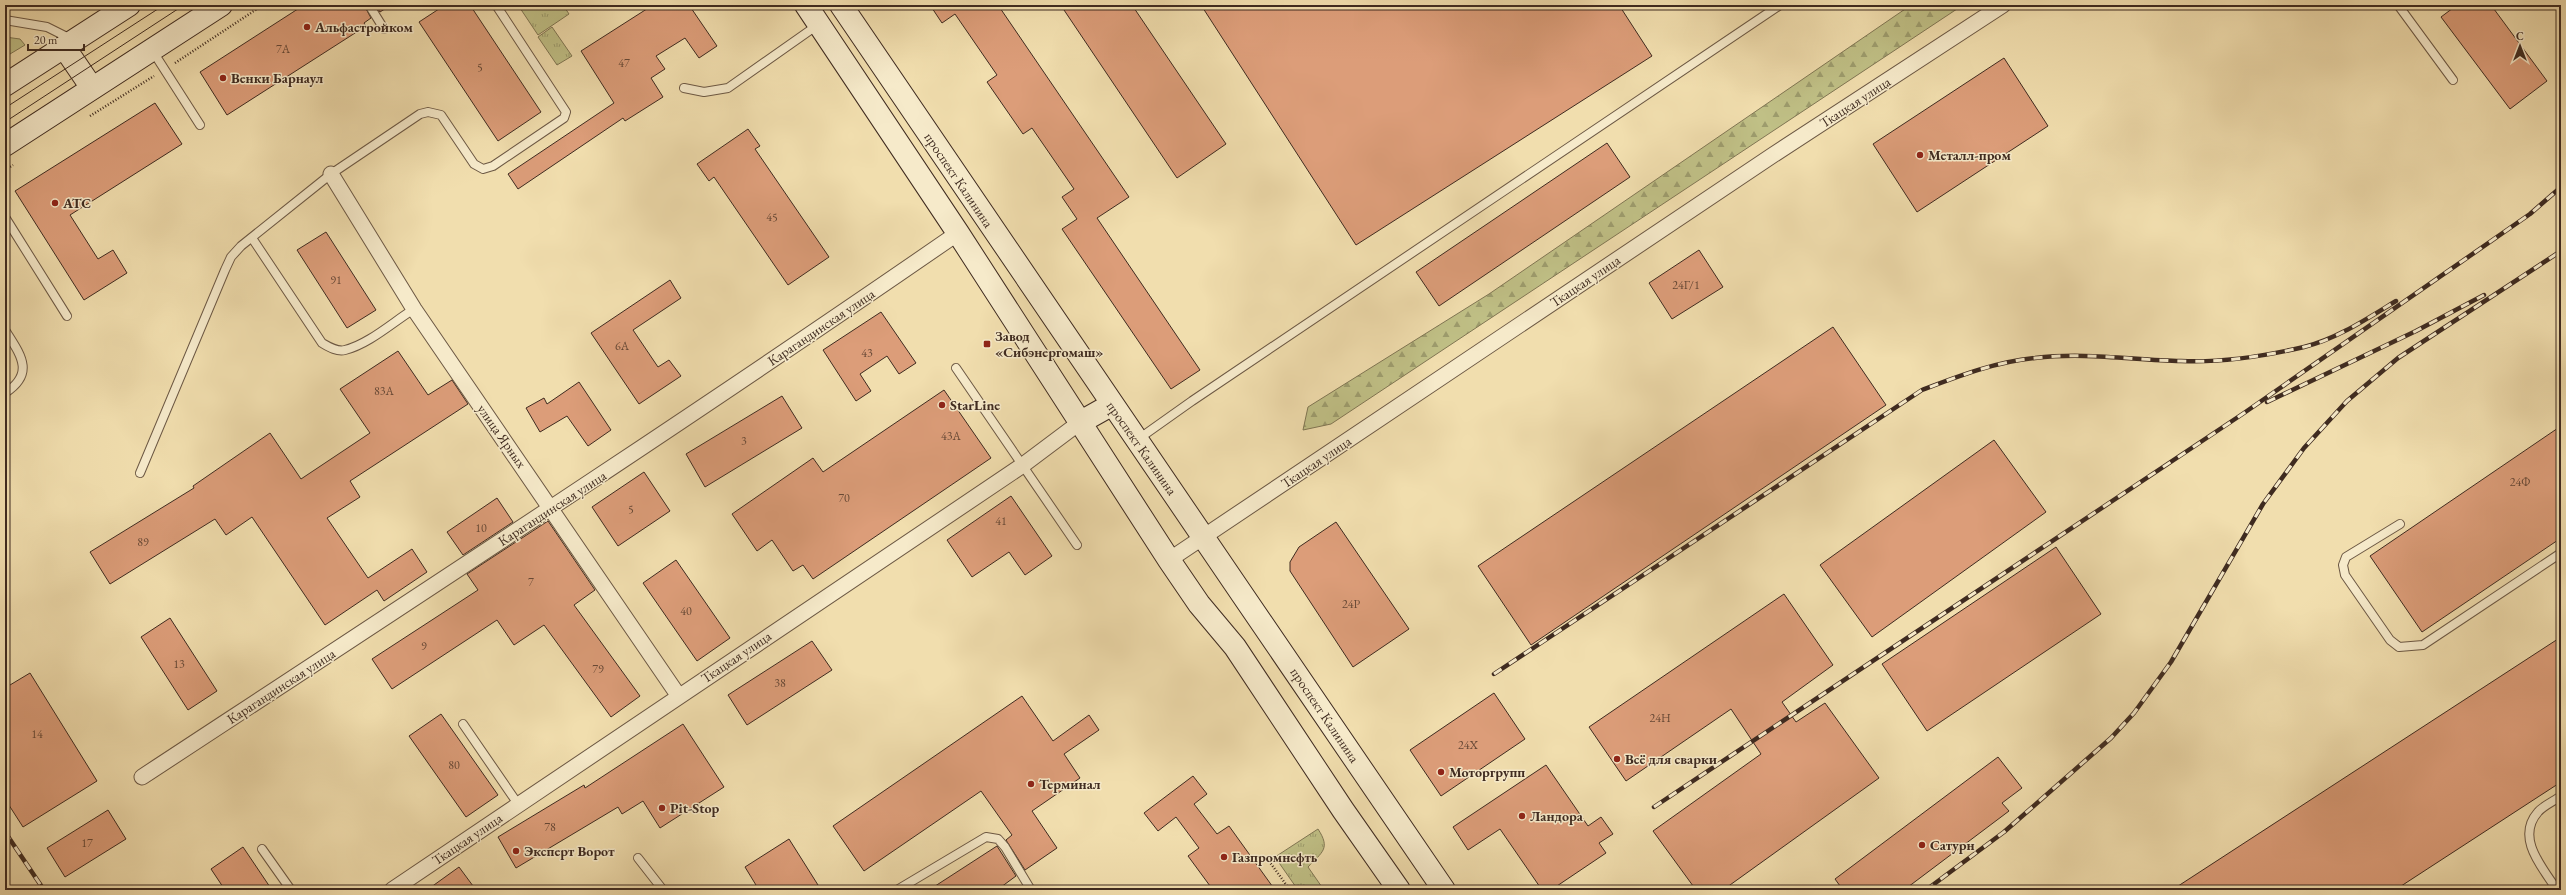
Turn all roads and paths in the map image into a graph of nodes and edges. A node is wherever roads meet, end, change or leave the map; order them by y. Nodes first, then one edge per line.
1 (129, 5) edge
2 (222, 5) edge
3 (263, 5) edge
4 (369, 5) edge
5 (496, 5) edge
6 (806, 5) edge
7 (841, 5) edge
8 (1780, 5) edge
9 (2003, 5) edge
10 (2398, 5) edge
11 (5, 20) edge
12 (819, 24) junction
13 (384, 29) dead end
14 (69, 44) junction
15 (152, 50) junction
16 (164, 70) junction
17 (2453, 80) dead end
18 (5, 85) edge
19 (92, 88) junction
20 (684, 88) dead end
21 (85, 120) dead end
22 (200, 125) dead end
23 (12, 153) edge
24 (5, 170) edge
25 (331, 174) junction
26 (5, 218) edge
27 (958, 233) junction
28 (252, 238) junction
29 (414, 309) junction
30 (67, 316) dead end
31 (5, 330) edge
32 (956, 368) dead end
33 (5, 393) edge
34 (1111, 405) junction
35 (1079, 423) junction
36 (1136, 441) junction
37 (1022, 465) junction
38 (140, 473) dead end
39 (552, 508) junction
40 (2400, 524) dead end
41 (1204, 537) junction
42 (1077, 545) dead end
43 (2561, 553) edge
44 (1169, 560) junction
45 (678, 696) junction
46 (463, 724) dead end
47 (142, 777) dead end
48 (2561, 796) edge
49 (518, 804) junction
50 (262, 849) dead end
51 (638, 858) dead end
52 (1269, 861) dead end
53 (291, 890) edge
54 (392, 890) edge
55 (663, 890) edge
56 (897, 890) edge
57 (1031, 890) edge
58 (1290, 890) edge
59 (1399, 890) edge
60 (1444, 890) edge
61 (2557, 890) edge

1 - 14 main road
2 - 15 main road
3 - 16 path
4 - 13 lane
5 - 25 lane
6 - 12 main road
7 - 34 main road, проспект Калинина
8 - 36 lane
9 - 41 street, Ткацкая улица
10 - 17 lane
11 - 14 lane
12 - 20 lane
12 - 27 main road
14 - 18 main road
14 - 19 main road
15 - 16 lane
15 - 19 main road
16 - 21 path
16 - 22 lane
19 - 23 main road
23 - 24 path
25 - 28 lane
25 - 29 street, улица Ярных
26 - 30 lane
27 - 35 main road
27 - 39 street, Карагандинская улица
28 - 29 lane
28 - 38 lane
29 - 39 street, улица Ярных
31 - 33 lane
32 - 37 lane
34 - 35 main road
34 - 36 main road, проспект Калинина
35 - 37 street, Ткацкая улица
35 - 44 main road
36 - 41 main road, проспект Калинина
37 - 42 lane
37 - 45 street, Ткацкая улица
39 - 45 street, улица Ярных
39 - 47 street, Карагандинская улица
40 - 43 lane
41 - 44 street, Ткацкая улица
41 - 60 main road, проспект Калинина
44 - 59 main road
45 - 49 street, Ткацкая улица
46 - 49 lane
48 - 61 lane
49 - 54 street, Ткацкая улица
50 - 53 lane
51 - 55 lane
52 - 58 path
56 - 57 lane

